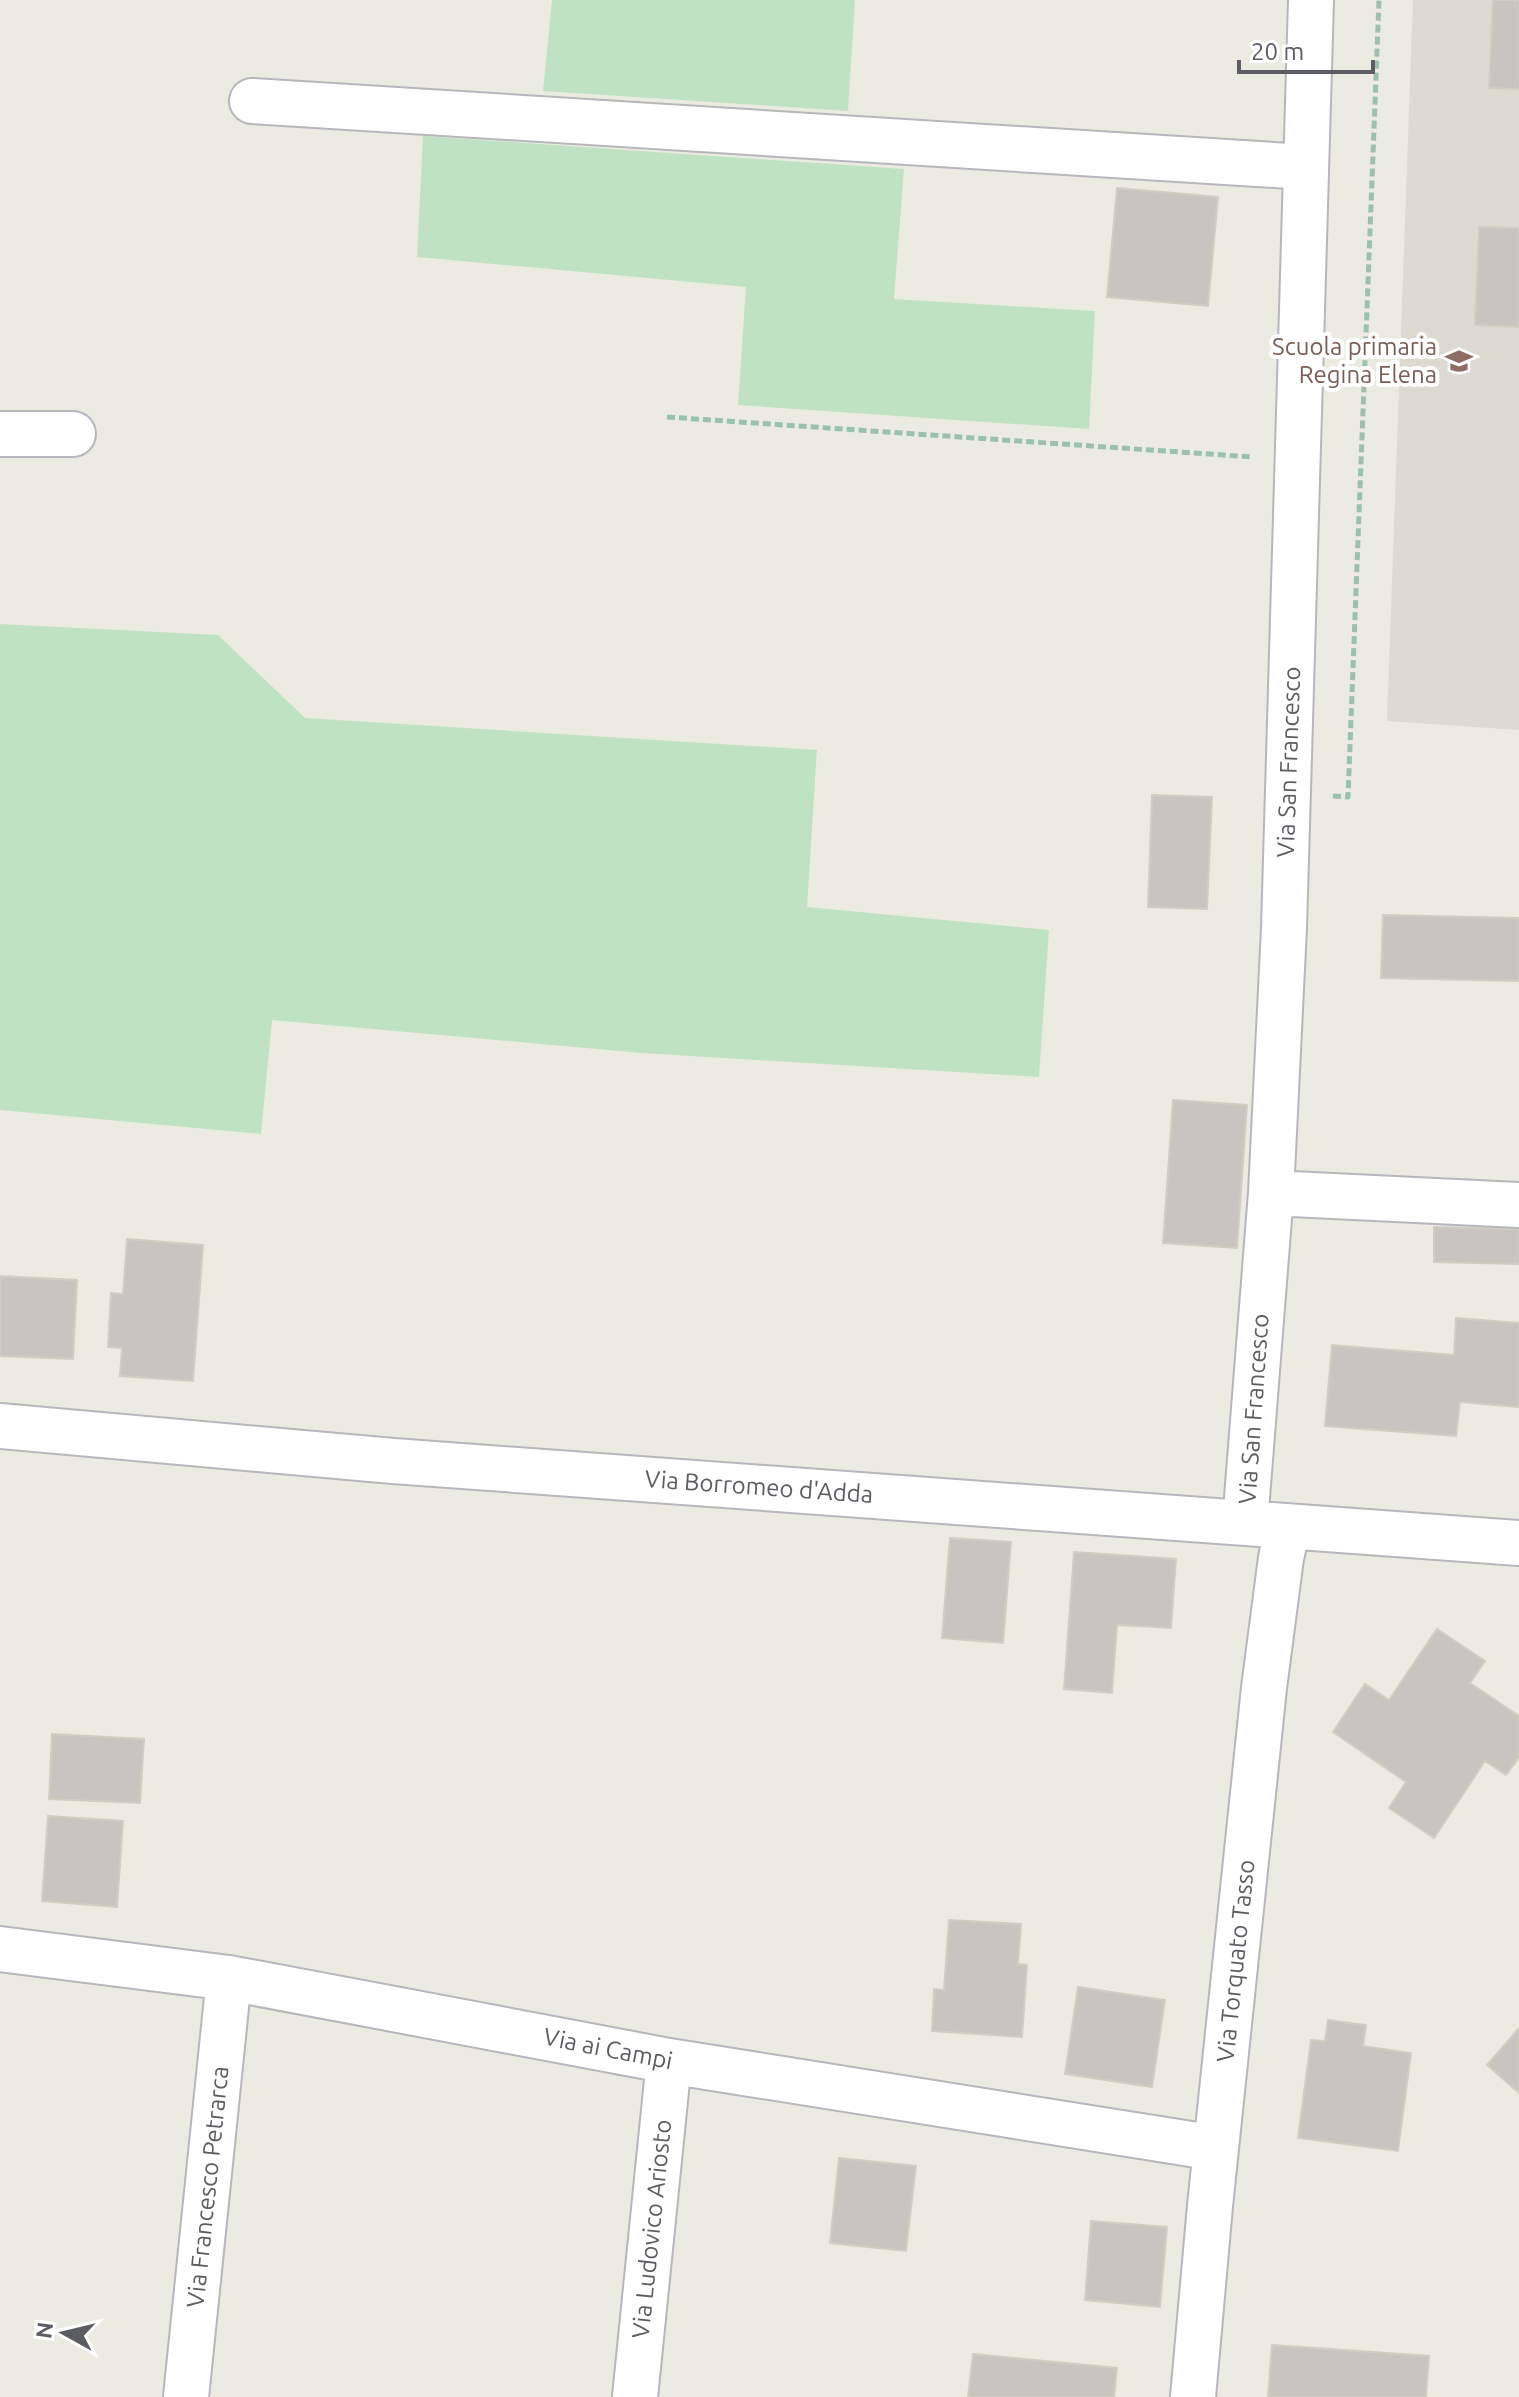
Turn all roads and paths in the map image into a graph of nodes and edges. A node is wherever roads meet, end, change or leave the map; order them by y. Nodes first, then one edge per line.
1 (1311, 0) edge
2 (1379, 0) edge
3 (252, 101) dead end
4 (1306, 167) junction
5 (667, 417) dead end
6 (0, 434) edge
7 (73, 434) dead end
8 (1297, 460) junction
9 (1324, 796) dead end
10 (1271, 1193) junction
11 (1519, 1205) edge
12 (0, 1426) edge
13 (1245, 1523) junction
14 (1288, 1526) junction
15 (1519, 1543) edge
16 (0, 1949) edge
17 (229, 1978) junction
18 (669, 2061) junction
19 (1216, 2148) junction
20 (186, 2397) edge
21 (635, 2397) edge
22 (1193, 2397) edge

1 - 4 street, Via San Francesco
2 - 9 path
3 - 4 street
4 - 8 street, Via San Francesco
5 - 8 path
6 - 7 street
8 - 10 street, Via San Francesco
10 - 11 street
10 - 13 street, Via San Francesco
12 - 13 street, Via Borromeo d'Adda
13 - 14 street, Via Borromeo d'Adda
14 - 15 street, Via Borromeo d'Adda
14 - 19 street, Via Torquato Tasso
16 - 17 street, Via ai Campi
17 - 18 street, Via ai Campi
17 - 20 street, Via Francesco Petrarca
18 - 19 street, Via ai Campi
18 - 21 street, Via Ludovico Ariosto
19 - 22 street, Via Torquato Tasso

